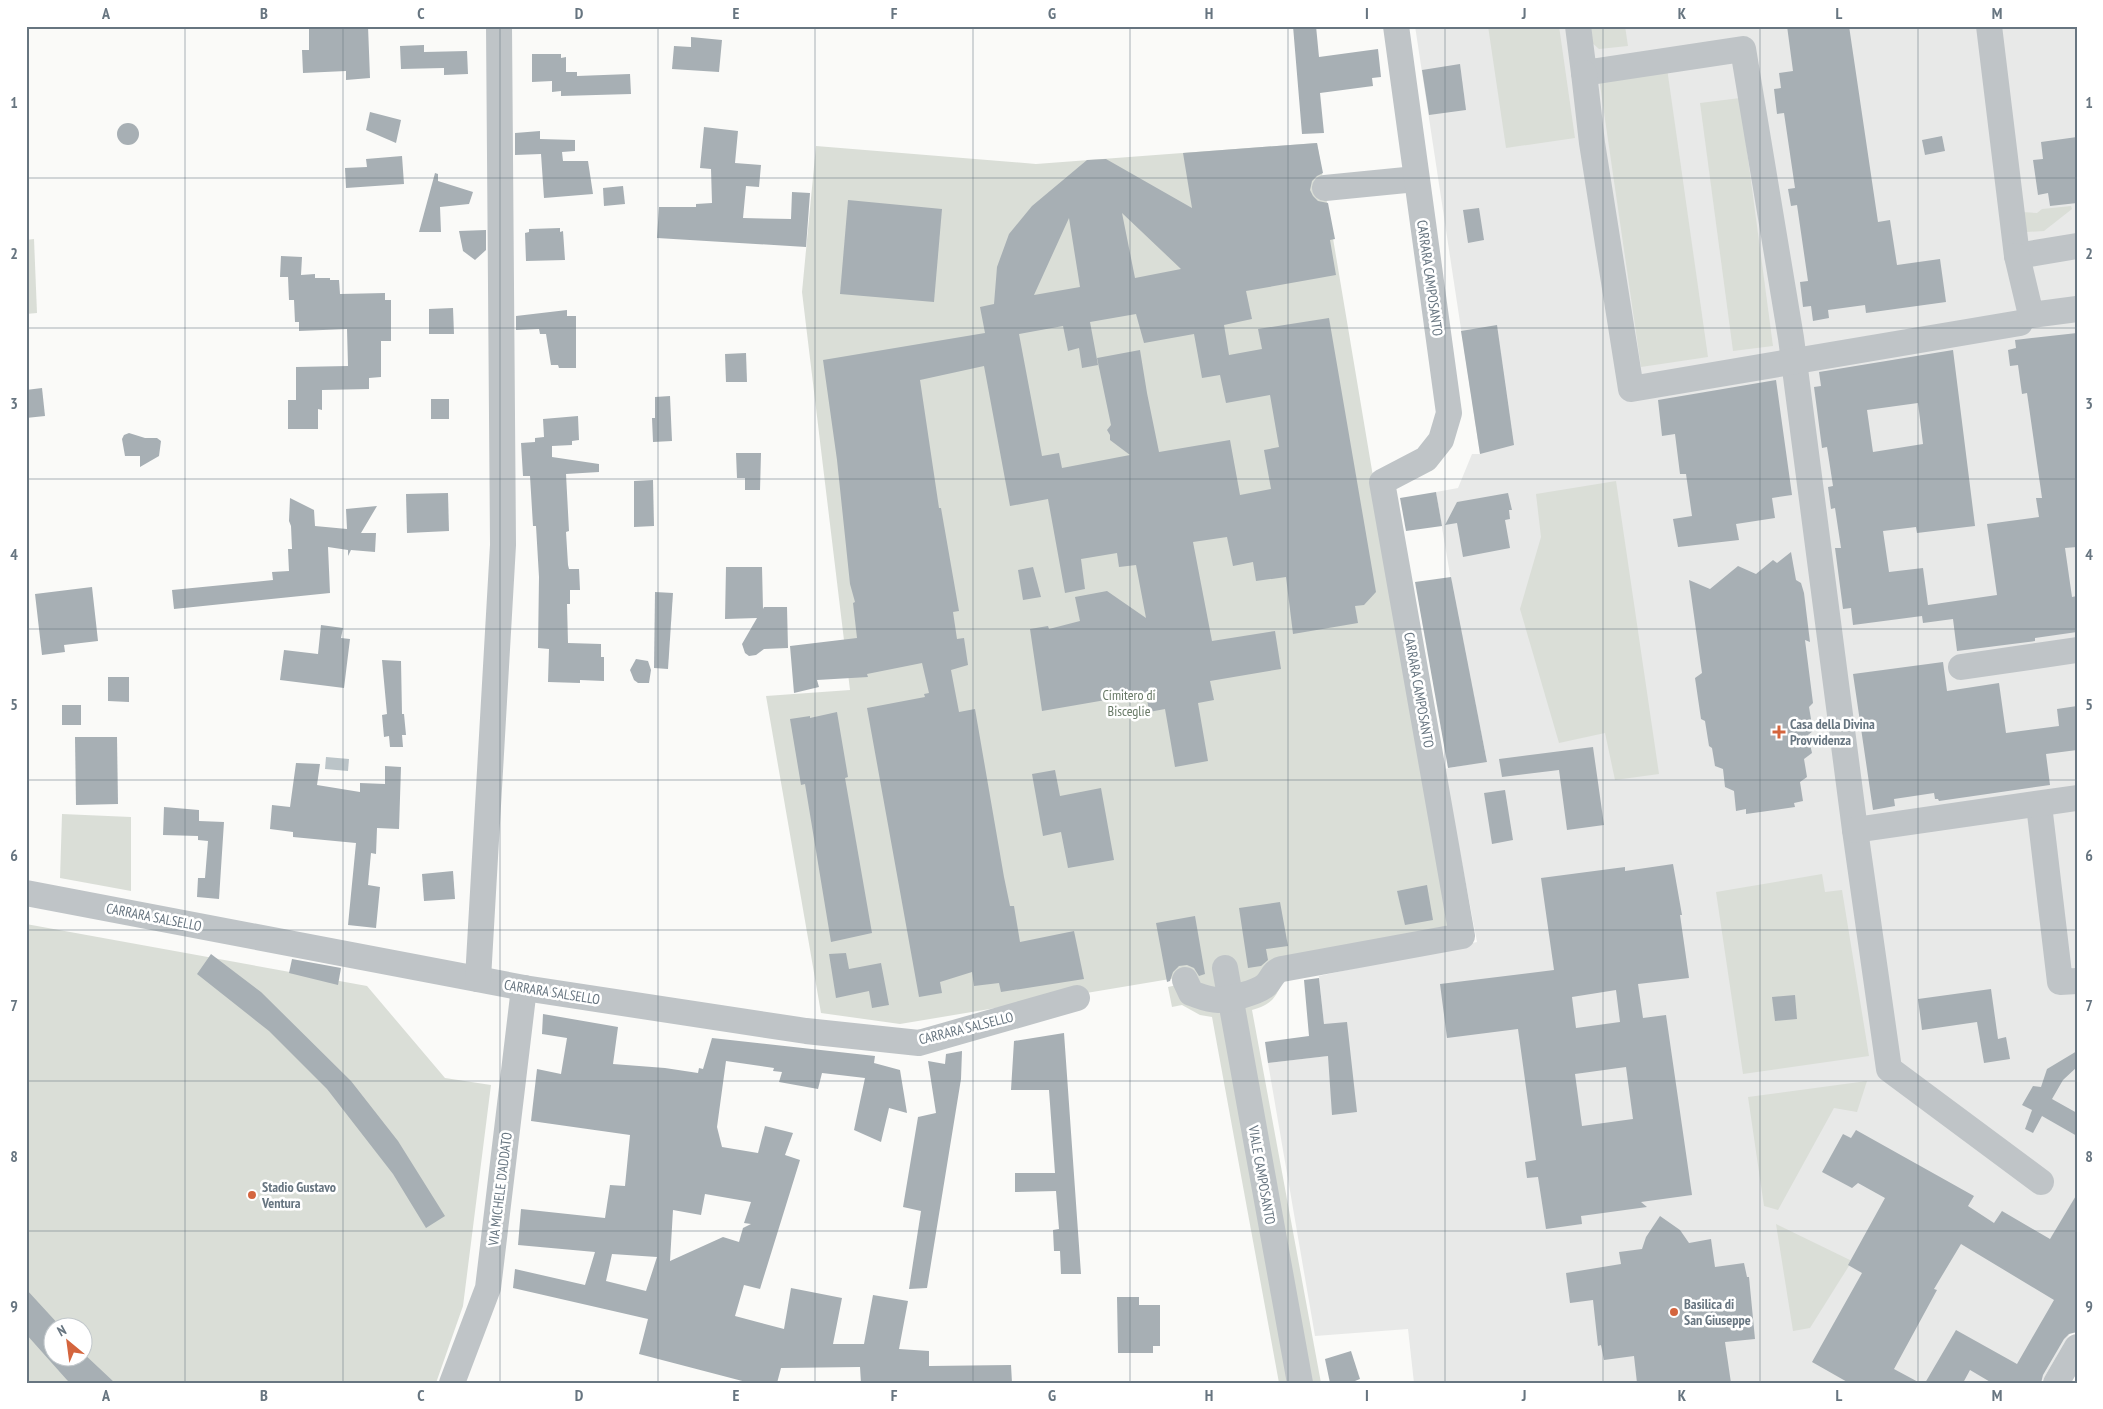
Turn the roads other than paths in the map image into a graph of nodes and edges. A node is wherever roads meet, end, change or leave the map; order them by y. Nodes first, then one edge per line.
1 (499, 26) edge
2 (1396, 26) edge
3 (1578, 26) edge
4 (1989, 26) edge
5 (1584, 73) junction
6 (1416, 179) junction
7 (1325, 188) dead end
8 (2077, 246) edge
9 (2017, 256) junction
10 (2077, 309) edge
11 (2020, 322) dead end
12 (1794, 360) junction
13 (2077, 650) edge
14 (1961, 667) dead end
15 (2077, 798) edge
16 (2039, 805) junction
17 (1855, 830) junction
18 (26, 892) edge
19 (1225, 968) dead end
20 (478, 979) junction
21 (1185, 980) dead end
22 (2077, 981) edge
23 (524, 988) junction
24 (1230, 997) junction
25 (1077, 998) dead end
26 (2040, 1182) dead end
27 (2077, 1347) edge
28 (452, 1383) edge
29 (1300, 1383) edge
30 (2056, 1383) edge

1 - 20 street
2 - 6 street, CARRARA CAMPOSANTO
3 - 5 street
4 - 9 street
5 - 12 street
5 - 12 street
6 - 7 street
6 - 24 street, CARRARA CAMPOSANTO
8 - 9 street
9 - 10 street
11 - 12 street
12 - 17 street
13 - 14 street
15 - 16 street
16 - 17 street
16 - 22 street
17 - 26 street
18 - 20 street, CARRARA SALSELLO
19 - 24 street, VIALE CAMPOSANTO
20 - 23 street, CARRARA SALSELLO
21 - 24 street, CARRARA CAMPOSANTO
23 - 25 street, CARRARA SALSELLO
23 - 28 street, VIA MICHELE D'ADDATO
24 - 29 street, VIALE CAMPOSANTO
27 - 30 street

